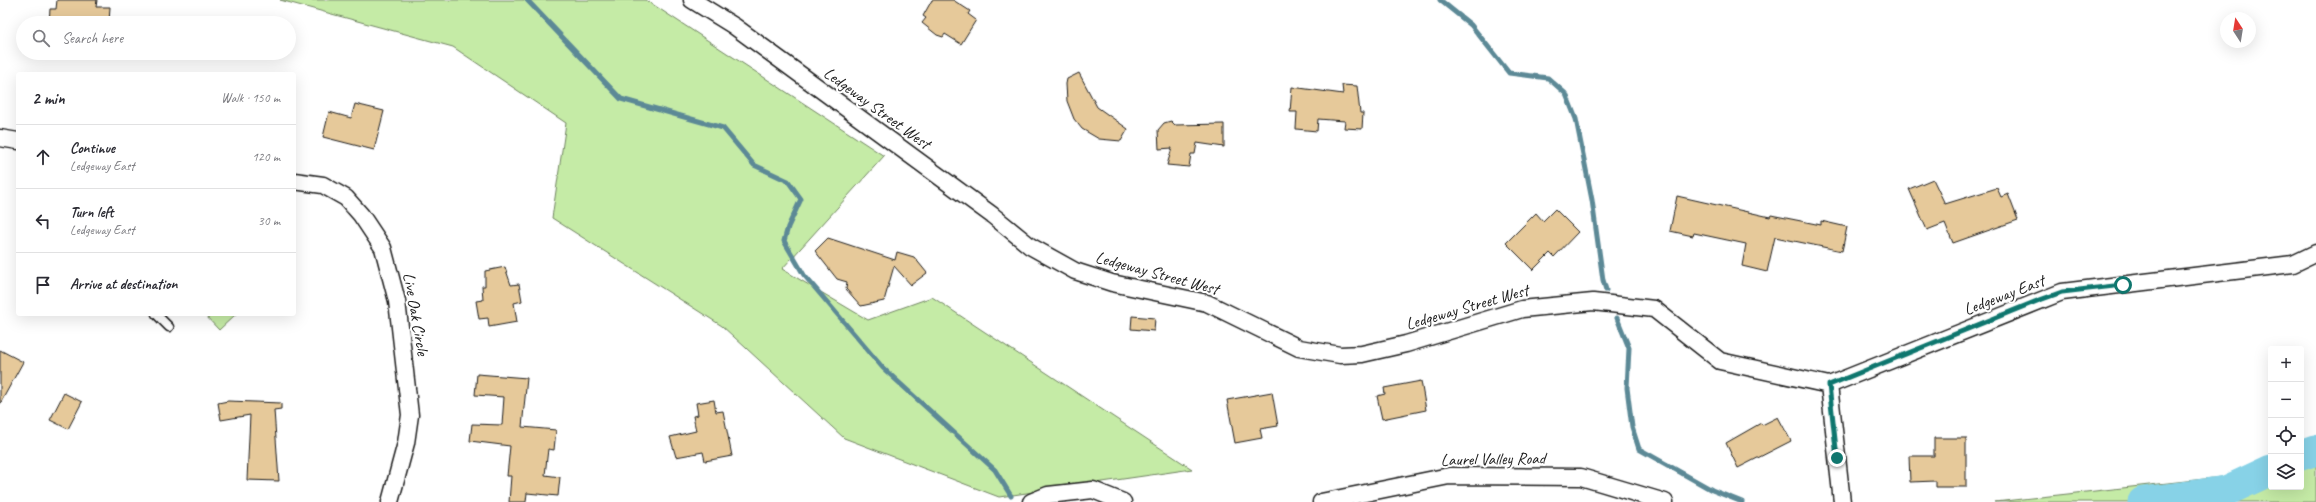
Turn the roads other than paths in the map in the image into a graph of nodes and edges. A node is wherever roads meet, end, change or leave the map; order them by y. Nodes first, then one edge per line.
1 (692, 0) edge
2 (0, 138) edge
3 (16, 141) edge
4 (296, 181) edge
5 (2316, 253) edge
6 (158, 316) edge
7 (169, 327) dead end
8 (1829, 385) junction
9 (390, 502) edge
10 (1031, 502) edge
11 (1123, 502) edge
12 (1325, 502) edge
13 (1665, 502) edge
14 (1842, 502) edge

1 - 8 street, Ledgeway Street West
2 - 3 street
4 - 9 street, Live Oak Circle
5 - 8 street, Ledgeway East
6 - 7 lane
8 - 14 street
10 - 11 street
12 - 13 street, Laurel Valley Road

